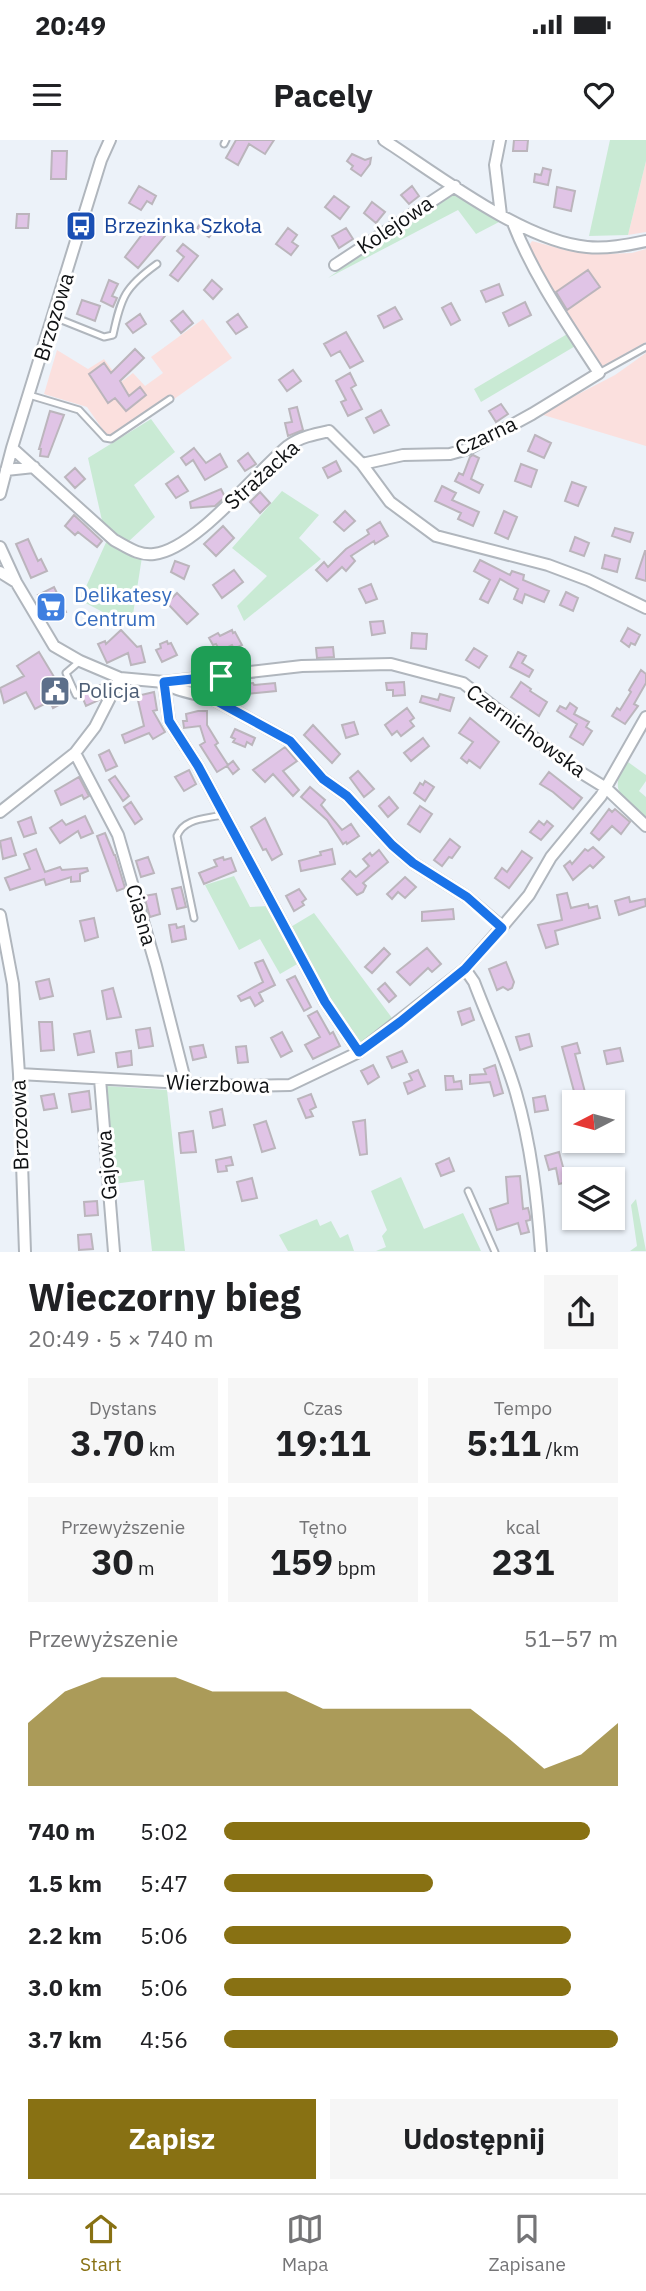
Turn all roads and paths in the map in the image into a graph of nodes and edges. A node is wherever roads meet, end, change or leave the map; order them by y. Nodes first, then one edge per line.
1 (110, 140) edge
2 (384, 140) edge
3 (500, 140) edge
4 (455, 186) junction
5 (501, 215) junction
6 (513, 223) junction
7 (646, 241) edge
8 (157, 264) dead end
9 (335, 265) dead end
10 (54, 317) junction
11 (646, 347) edge
12 (599, 373) junction
13 (29, 395) junction
14 (170, 399) dead end
15 (12, 447) junction
16 (362, 464) junction
17 (34, 467) junction
18 (6, 470) junction
19 (0, 494) edge
20 (0, 547) edge
21 (0, 572) edge
22 (16, 582) junction
23 (646, 608) edge
24 (80, 661) junction
25 (221, 676) junction
26 (120, 678) junction
27 (164, 682) junction
28 (76, 695) dead end
29 (213, 699) junction
30 (646, 717) edge
31 (75, 753) junction
32 (606, 788) junction
33 (0, 812) edge
34 (224, 814) junction
35 (646, 826) edge
36 (0, 915) edge
37 (194, 918) dead end
38 (502, 928) junction
39 (465, 969) junction
40 (359, 1052) junction
41 (19, 1074) junction
42 (100, 1079) junction
43 (186, 1084) junction
44 (468, 1191) dead end
45 (24, 1251) edge
46 (114, 1251) edge
47 (495, 1251) edge
48 (541, 1251) edge

1 - 10 street, Brzozowa
2 - 4 street
3 - 5 street
4 - 5 street
4 - 9 street, Kolejowa
5 - 6 street
6 - 7 street
6 - 12 street
8 - 10 lane
10 - 13 street, Brzozowa
11 - 12 lane, Czarna
12 - 16 street, Czarna
13 - 14 lane
13 - 15 street, Brzozowa
15 - 17 street, Strażacka
15 - 18 street, Brzozowa
16 - 17 street, Strażacka
16 - 23 street, Strażacka
17 - 18 street
18 - 19 street, Brzozowa
20 - 22 street, Czernichowska
21 - 22 street, Czernichowska
22 - 24 street, Czernichowska
24 - 26 street, Czernichowska
24 - 28 lane
25 - 27 street, Czernichowska
25 - 29 street
25 - 32 street, Czernichowska
26 - 27 street, Czernichowska
26 - 31 street
27 - 29 street
27 - 34 street
29 - 38 street
30 - 32 street, Wierzbowa
31 - 33 street
31 - 43 street, Ciasna
32 - 35 street, Czernichowska
32 - 38 street, Wierzbowa
34 - 37 lane
34 - 40 street
36 - 41 street, Brzozowa
38 - 39 street, Wierzbowa
39 - 40 street, Wierzbowa
39 - 48 street
40 - 43 street, Wierzbowa
41 - 42 street, Wierzbowa
41 - 45 street, Brzozowa
42 - 43 street, Wierzbowa
42 - 46 street, Gajowa
44 - 47 lane

